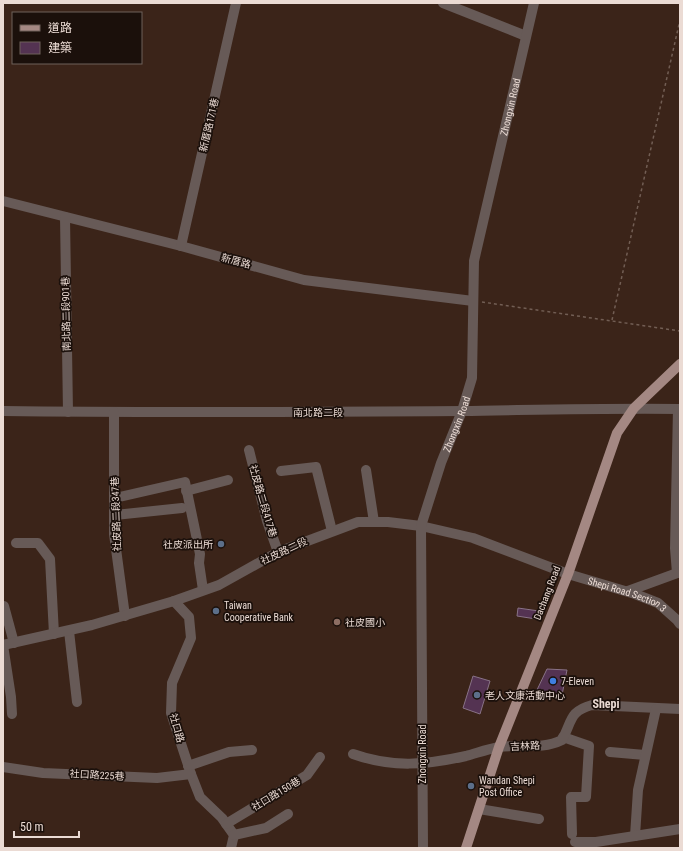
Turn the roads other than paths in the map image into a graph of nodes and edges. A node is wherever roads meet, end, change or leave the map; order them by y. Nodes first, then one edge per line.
1 (236, 3) edge
2 (443, 3) edge
3 (534, 3) edge
4 (526, 36) junction
5 (3, 202) edge
6 (65, 217) junction
7 (181, 246) junction
8 (473, 301) junction
9 (680, 364) edge
10 (634, 408) junction
11 (679, 409) edge
12 (3, 411) edge
13 (462, 411) junction
14 (68, 412) junction
15 (114, 412) junction
16 (249, 450) dead end
17 (366, 470) dead end
18 (281, 471) dead end
19 (228, 480) dead end
20 (186, 491) junction
21 (115, 498) junction
22 (182, 508) dead end
23 (115, 514) junction
24 (374, 522) junction
25 (421, 526) junction
26 (332, 531) junction
27 (16, 543) dead end
28 (278, 552) junction
29 (679, 573) edge
30 (568, 574) junction
31 (204, 590) junction
32 (628, 591) junction
33 (174, 602) junction
34 (4, 606) edge
35 (124, 616) junction
36 (680, 624) edge
37 (69, 630) junction
38 (54, 634) junction
39 (14, 643) junction
40 (3, 645) edge
41 (77, 702) dead end
42 (656, 709) junction
43 (680, 709) edge
44 (12, 714) dead end
45 (563, 737) junction
46 (499, 747) junction
47 (252, 750) dead end
48 (610, 752) dead end
49 (353, 754) dead end
50 (645, 755) junction
51 (320, 756) dead end
52 (422, 764) junction
53 (3, 767) edge
54 (190, 770) junction
55 (479, 809) junction
56 (288, 814) dead end
57 (539, 819) dead end
58 (226, 824) junction
59 (680, 829) edge
60 (234, 835) junction
61 (635, 836) junction
62 (231, 848) edge
63 (423, 848) edge
64 (466, 848) edge

1 - 7 street, 新厝路171巷
2 - 4 street
3 - 4 street, Zhongxin Road
4 - 8 street, Zhongxin Road
5 - 6 street, 新厝路
6 - 7 street, 新厝路
6 - 14 street, 南北路二段901巷
7 - 8 street, 新厝路
8 - 13 street, Zhongxin Road
9 - 10 main road, Dachang Road
10 - 11 street, 南北路二段
10 - 13 street, 南北路二段
10 - 30 main road, Dachang Road
11 - 29 street
12 - 14 street, 南北路二段
13 - 15 street, 南北路二段
13 - 25 street, Zhongxin Road
14 - 15 street, 南北路二段
15 - 21 street, 社皮路二段347巷
16 - 28 street, 社皮路二段417巷
17 - 24 street
18 - 26 street
19 - 20 street
20 - 21 street
20 - 31 street
21 - 23 street, 社皮路二段347巷
22 - 23 street
23 - 35 street, 社皮路二段347巷
24 - 25 street, 社皮路二段
24 - 26 street, 社皮路二段
25 - 30 street, 社皮路二段
25 - 52 street, Zhongxin Road
26 - 28 street, 社皮路二段
27 - 38 street
28 - 31 street, 社皮路二段
29 - 32 street
30 - 32 street, Shepi Road Section 3
30 - 46 main road, Dachang Road
31 - 33 street, 社皮路二段
32 - 36 street, Shepi Road Section 3
33 - 35 street, 社皮路二段
33 - 54 street, 社口路
34 - 39 street
35 - 37 street, 社皮路二段
37 - 38 street, 社皮路二段
37 - 41 street
38 - 39 street, 社皮路二段
39 - 40 street, 社皮路二段
40 - 44 street
42 - 43 street
42 - 45 street
42 - 50 street
45 - 46 street, 吉林路
45 - 61 street
46 - 52 street, 吉林路
46 - 55 main road, Dachang Road
47 - 54 street, 社口路225巷
48 - 50 street
49 - 52 street, 吉林路
50 - 61 street
51 - 58 street, 社口路150巷
52 - 63 street, Zhongxin Road
53 - 54 street, 社口路225巷
54 - 58 street, 社口路
55 - 57 street
55 - 64 main road, Dachang Road
56 - 60 street
58 - 60 street, 社口路
59 - 61 street
60 - 62 street

